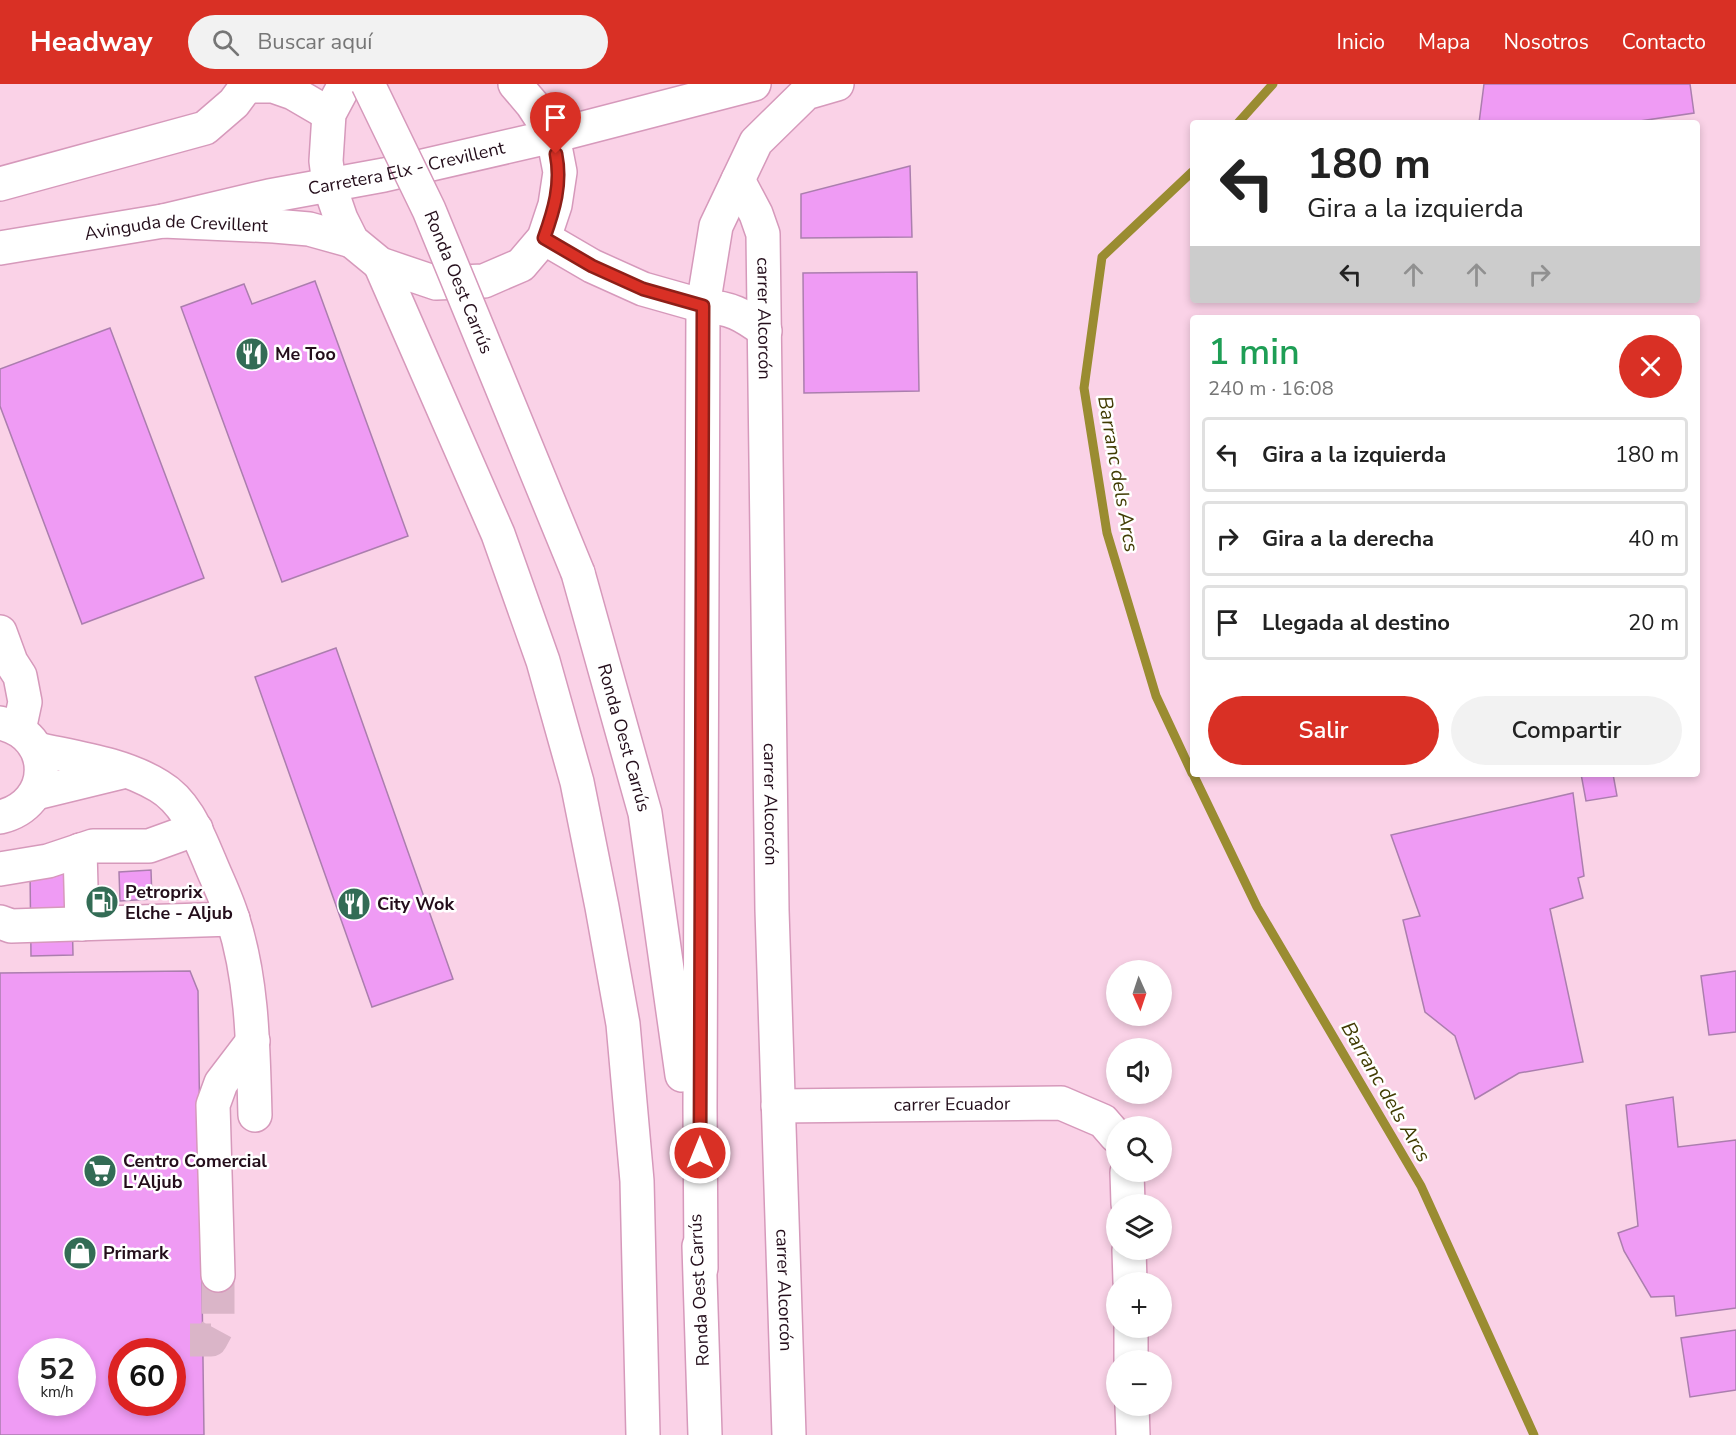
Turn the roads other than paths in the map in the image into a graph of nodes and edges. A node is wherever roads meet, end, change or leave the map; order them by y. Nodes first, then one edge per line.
1 (345, 84) edge
2 (368, 84) edge
3 (514, 84) edge
4 (754, 84) edge
5 (837, 84) edge
6 (248, 85) edge
7 (329, 114) junction
8 (553, 136) junction
9 (738, 180) junction
10 (0, 184) edge
11 (329, 184) junction
12 (163, 221) junction
13 (544, 238) junction
14 (352, 241) junction
15 (0, 248) edge
16 (380, 264) junction
17 (703, 306) junction
18 (765, 331) junction
19 (5, 647) edge
20 (14, 727) edge
21 (129, 770) junction
22 (36, 793) junction
23 (0, 817) edge
24 (196, 829) junction
25 (80, 850) junction
26 (0, 869) edge
27 (233, 919) junction
28 (0, 922) edge
29 (82, 924) junction
30 (253, 1041) junction
31 (778, 1106) junction
32 (255, 1115) dead end
33 (1106, 1125) edge
34 (701, 1268) junction
35 (218, 1275) tunnel mouth
36 (1132, 1416) edge
37 (643, 1435) edge
38 (705, 1435) edge
39 (789, 1435) edge
40 (1133, 1435) edge

1 - 7 main road
2 - 34 main road, Ronda Oest Carrús, bridge
3 - 8 main road
4 - 8 main road, Carretera Elx - Crevillent
5 - 9 main road
6 - 7 main road
6 - 10 main road
7 - 11 main road
8 - 11 main road, Carretera Elx - Crevillent
8 - 13 main road
9 - 17 main road
9 - 18 main road, carrer Alcorcón
11 - 12 main road, Carretera Elx - Crevillent
11 - 14 main road
12 - 14 main road, Avinguda de Crevillent
12 - 15 main road, Avinguda de Crevillent
13 - 16 main road
13 - 17 main road
14 - 16 main road
16 - 37 main road
17 - 18 main road
17 - 34 main road
18 - 31 main road, carrer Alcorcón
19 - 20 main road
20 - 21 main road
20 - 22 main road
21 - 22 main road
21 - 24 main road
22 - 23 main road
24 - 25 main road
24 - 27 main road
25 - 26 main road
25 - 29 main road
27 - 29 main road
27 - 30 main road
28 - 29 main road
30 - 32 main road
30 - 35 main road
31 - 33 main road, carrer Ecuador
31 - 39 main road, carrer Alcorcón
34 - 38 main road, Ronda Oest Carrús
36 - 40 main road

